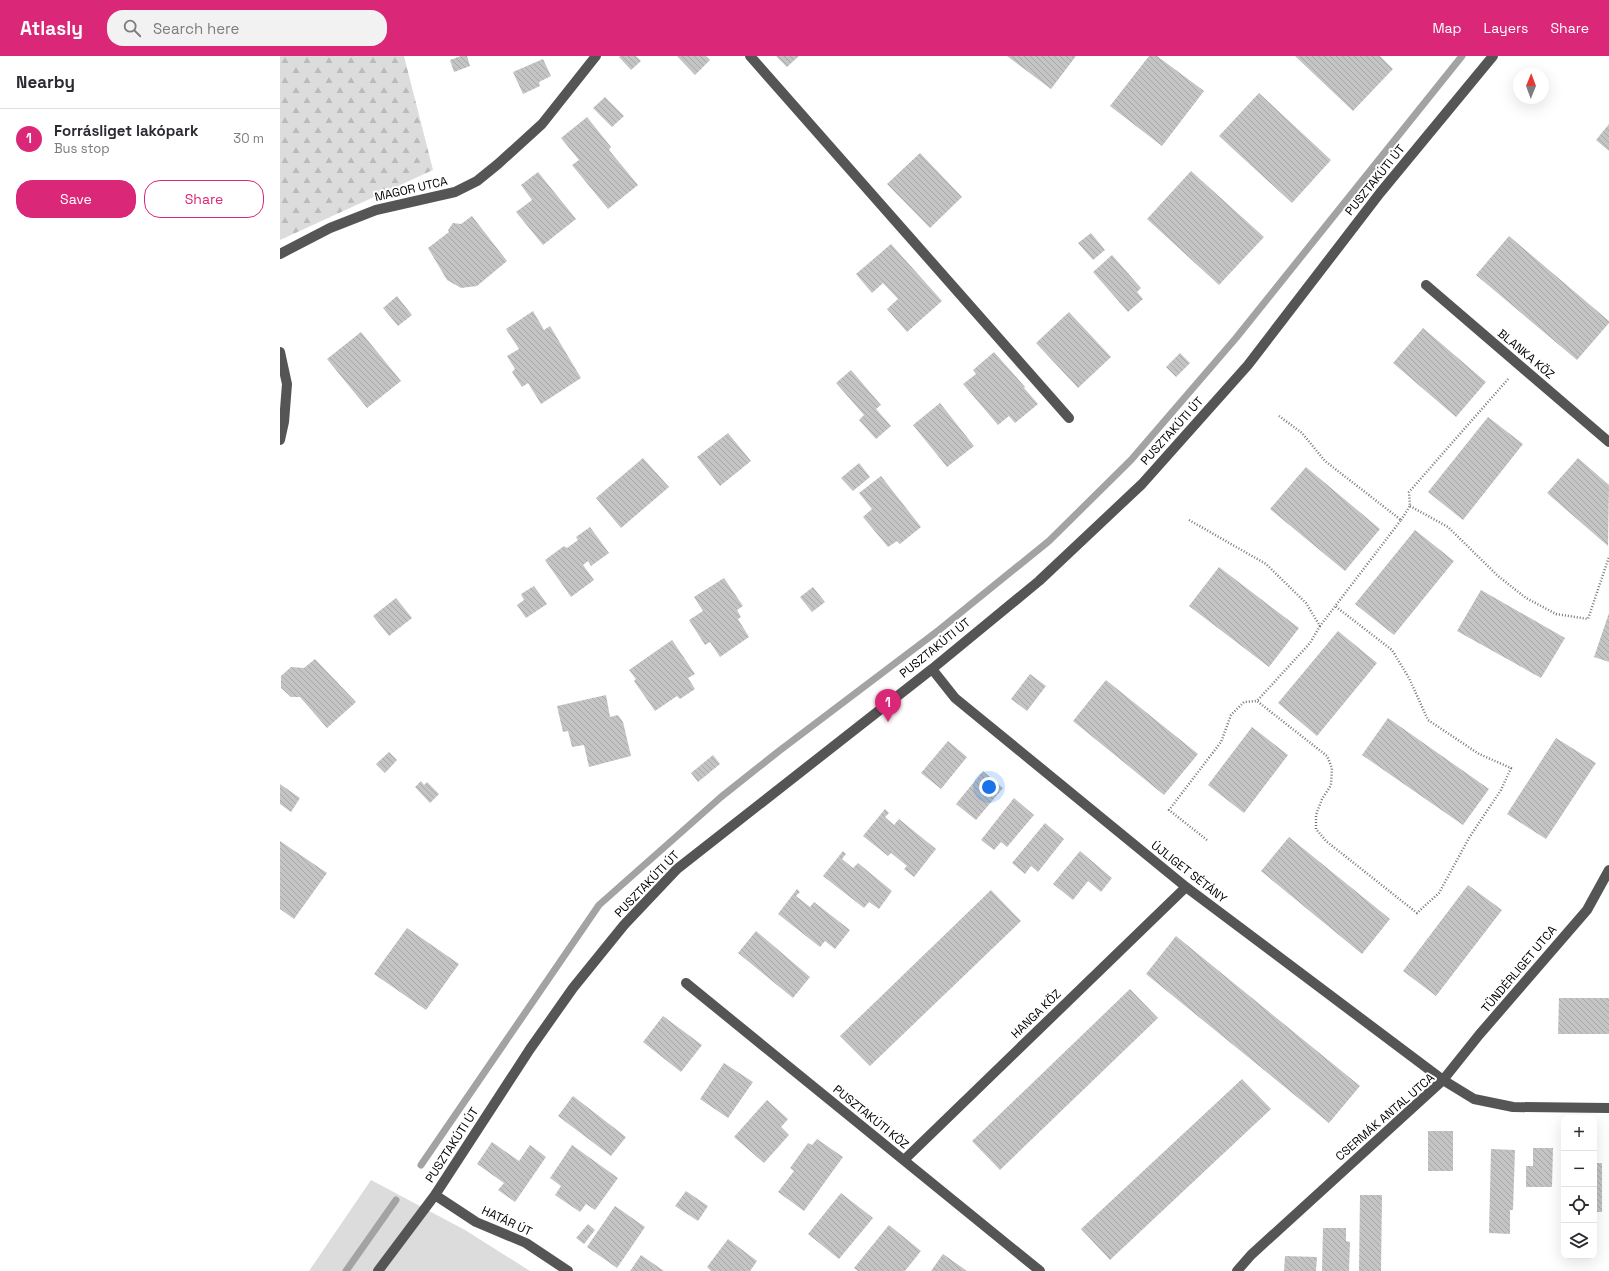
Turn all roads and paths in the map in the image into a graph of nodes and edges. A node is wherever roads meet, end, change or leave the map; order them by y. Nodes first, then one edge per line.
1 (596, 56) edge
2 (750, 56) edge
3 (1492, 56) edge
4 (280, 254) edge
5 (1426, 285) dead end
6 (280, 352) edge
7 (1520, 366) junction
8 (1280, 416) dead end
9 (1069, 418) dead end
10 (280, 440) edge
11 (1609, 442) edge
12 (1410, 506) junction
13 (1189, 520) dead end
14 (1401, 520) junction
15 (1609, 557) edge
16 (1335, 606) junction
17 (1320, 626) junction
18 (932, 669) junction
19 (1257, 701) junction
20 (1207, 840) dead end
21 (1609, 870) edge
22 (1186, 887) junction
23 (686, 983) dead end
24 (1443, 1080) junction
25 (1609, 1108) edge
26 (904, 1160) junction
27 (435, 1195) junction
28 (378, 1271) edge
29 (568, 1271) edge
30 (1040, 1271) edge
31 (1236, 1271) edge

1 - 4 street, MAGOR UTCA
2 - 9 street
3 - 18 street, PUSZTAKÚTI ÚT
5 - 7 street, BLANKA KÖZ
6 - 10 street
7 - 11 street, BLANKA KÖZ
7 - 12 path
8 - 14 path
12 - 14 path
12 - 15 path
13 - 17 path
14 - 16 path
16 - 17 path
16 - 19 path
17 - 19 path
18 - 22 street, ÚJLIGET SÉTÁNY
18 - 27 street, PUSZTAKÚTI ÚT
19 - 20 path
21 - 24 street, TÜNDÉRLIGET UTCA
22 - 24 street, ÚJLIGET SÉTÁNY
22 - 26 street, HANGA KÖZ
23 - 26 street, PUSZTAKÚTI KÖZ
24 - 25 street, CSERMÁK ANTAL UTCA
24 - 31 street, CSERMÁK ANTAL UTCA
26 - 30 street, PUSZTAKÚTI KÖZ
27 - 28 street, PUSZTAKÚTI ÚT
27 - 29 street, HATÁR ÚT

